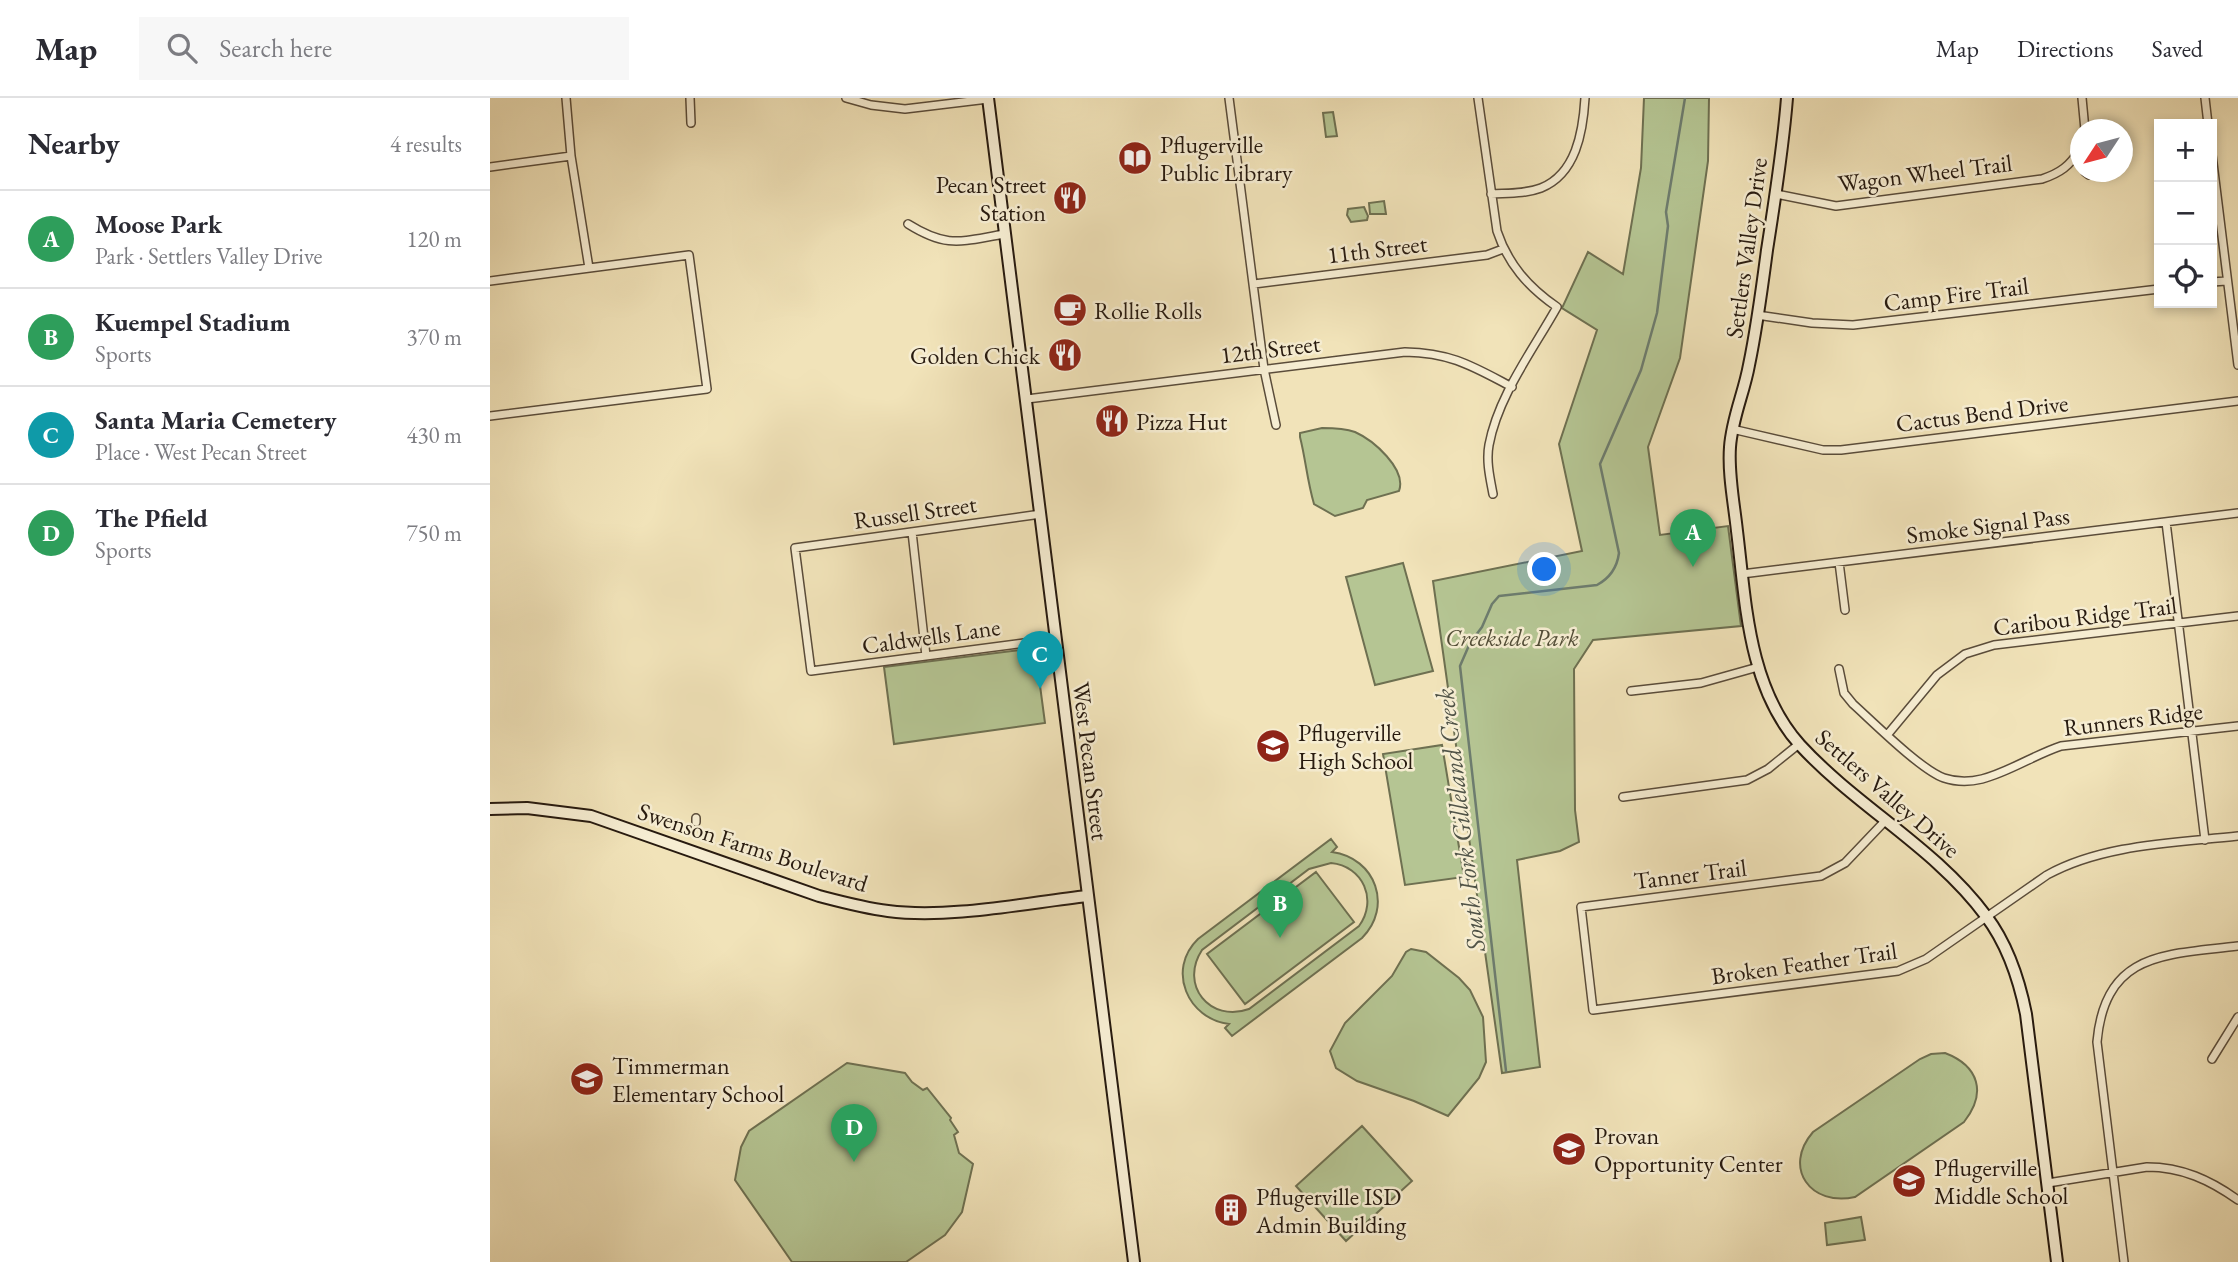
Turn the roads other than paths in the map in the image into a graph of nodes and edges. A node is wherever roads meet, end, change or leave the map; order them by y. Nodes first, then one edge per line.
1 (566, 98) edge
2 (690, 98) edge
3 (846, 98) edge
4 (988, 98) edge
5 (994, 98) edge
6 (1229, 98) edge
7 (1478, 98) edge
8 (1585, 98) edge
9 (1787, 98) edge
10 (2082, 98) edge
11 (2205, 98) edge
12 (2084, 119) edge
13 (2207, 119) edge
14 (691, 123) dead end
15 (571, 156) junction
16 (2070, 164) edge
17 (490, 167) edge
18 (2215, 182) edge
19 (1491, 194) junction
20 (1776, 194) junction
21 (908, 224) dead end
22 (1005, 234) junction
23 (1503, 249) junction
24 (589, 268) junction
25 (490, 281) edge
26 (2227, 281) junction
27 (2217, 282) edge
28 (1254, 284) junction
29 (2154, 290) edge
30 (1758, 315) junction
31 (2238, 365) edge
32 (1264, 369) junction
33 (1512, 387) junction
34 (1027, 399) junction
35 (2238, 401) edge
36 (490, 416) edge
37 (1276, 425) dead end
38 (1732, 429) junction
39 (1493, 494) dead end
40 (2238, 513) edge
41 (1041, 514) junction
42 (2166, 522) junction
43 (912, 532) junction
44 (1839, 562) junction
45 (1742, 573) junction
46 (1845, 610) dead end
47 (2238, 616) edge
48 (2179, 623) junction
49 (1055, 639) junction
50 (926, 656) junction
51 (1758, 667) junction
52 (1839, 669) dead end
53 (811, 671) joint
54 (1631, 691) dead end
55 (2238, 726) edge
56 (2193, 732) junction
57 (1888, 734) junction
58 (1799, 744) junction
59 (1623, 797) dead end
60 (490, 809) edge
61 (1885, 821) junction
62 (2238, 836) edge
63 (2205, 840) junction
64 (1087, 896) junction
65 (1987, 918) junction
66 (2238, 946) edge
67 (1593, 1010) joint
68 (2238, 1017) edge
69 (2212, 1059) dead end
70 (2113, 1172) junction
71 (2048, 1183) junction
72 (2238, 1200) edge
73 (1134, 1262) edge
74 (2057, 1262) edge
75 (2124, 1262) edge

1 - 15 street
2 - 14 street
3 - 4 street
4 - 5 street
4 - 22 street, West Pecan Street
6 - 28 street
7 - 19 street
8 - 19 street
9 - 20 street, Settlers Valley Drive
10 - 12 street
11 - 13 street
15 - 17 street
15 - 24 street
16 - 20 street, Wagon Wheel Trail
18 - 26 street
19 - 23 street
20 - 30 street, Settlers Valley Drive
21 - 22 street
22 - 34 street, West Pecan Street
23 - 28 street, 11th Street
23 - 33 street
24 - 25 street
24 - 36 street
26 - 27 street
26 - 31 street
28 - 32 street
29 - 30 street, Camp Fire Trail
30 - 38 street, Settlers Valley Drive
32 - 33 street, 12th Street
32 - 34 street, 12th Street
32 - 37 street
33 - 39 street
34 - 41 street, West Pecan Street
35 - 38 street, Cactus Bend Drive
38 - 45 street, Settlers Valley Drive
40 - 42 street, Smoke Signal Pass
41 - 43 street, Russell Street
41 - 49 street, West Pecan Street
42 - 44 street, Smoke Signal Pass
42 - 48 street
43 - 50 street
43 - 53 street, Russell Street
44 - 45 street, Smoke Signal Pass
44 - 46 street
45 - 51 street, Settlers Valley Drive
47 - 48 street, Caribou Ridge Trail
48 - 56 street
48 - 57 street, Caribou Ridge Trail
49 - 50 street, Caldwells Lane
49 - 64 street, West Pecan Street
50 - 53 street, Caldwells Lane
51 - 54 street
51 - 58 street, Settlers Valley Drive
52 - 57 street, Runners Ridge
55 - 56 street, Runners Ridge
56 - 57 street, Runners Ridge
56 - 63 street
58 - 59 street
58 - 61 street, Settlers Valley Drive
60 - 64 street, Swenson Farms Boulevard
61 - 65 street, Settlers Valley Drive
61 - 67 street, Tanner Trail
62 - 63 street, Broken Feather Trail
63 - 65 street, Broken Feather Trail
64 - 73 street, West Pecan Street
65 - 67 street, Broken Feather Trail
65 - 71 street, Settlers Valley Drive
66 - 70 street
68 - 69 street
70 - 71 street
70 - 72 street
70 - 75 street
71 - 74 street, Settlers Valley Drive

